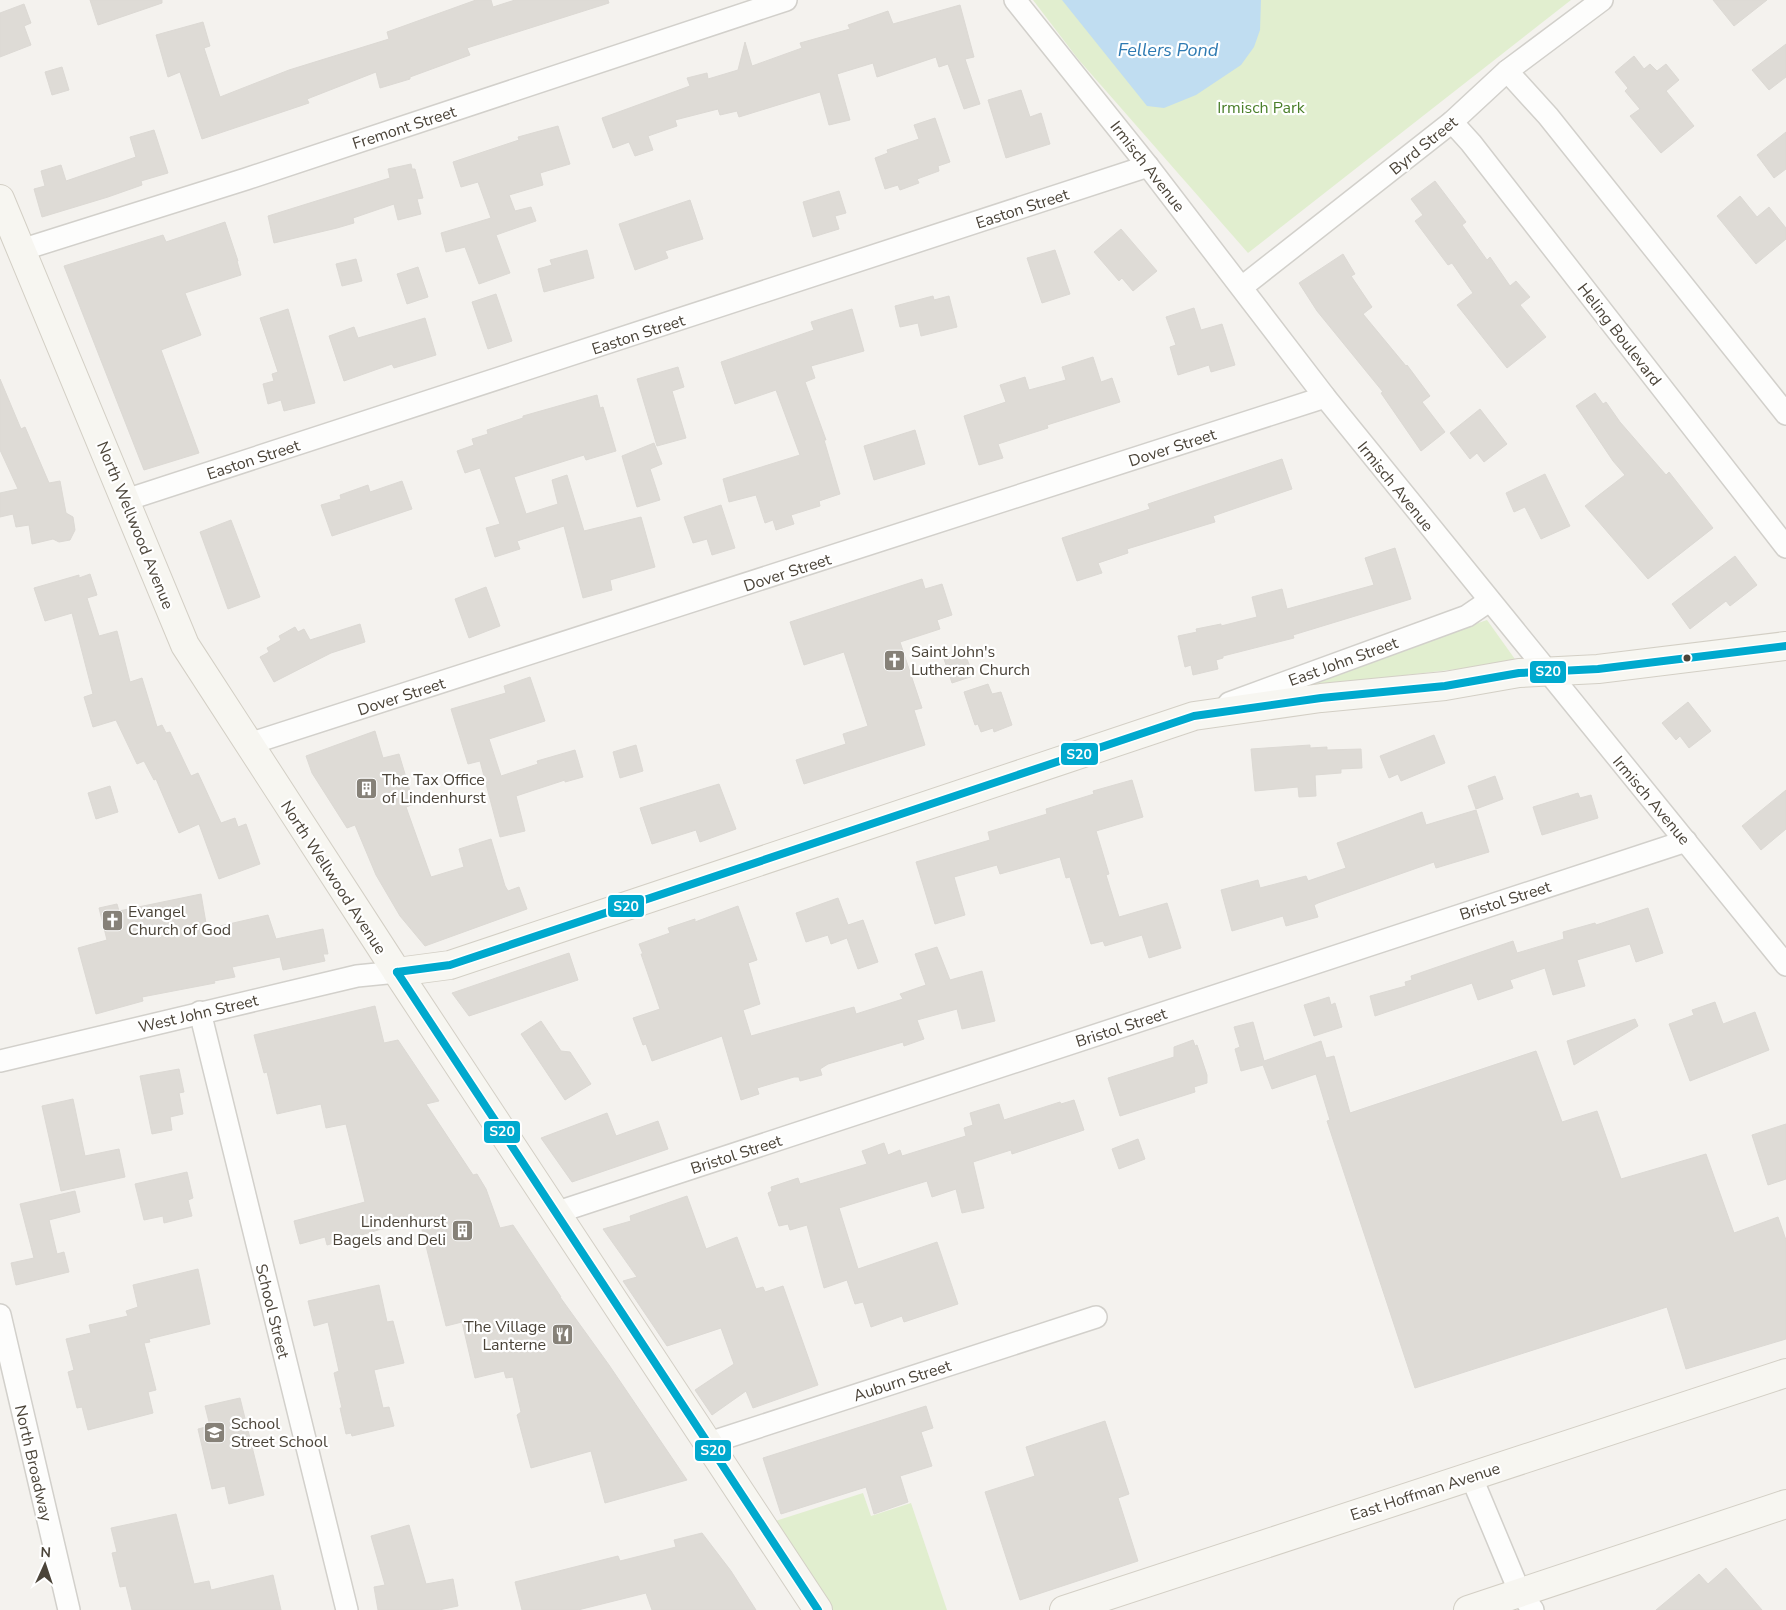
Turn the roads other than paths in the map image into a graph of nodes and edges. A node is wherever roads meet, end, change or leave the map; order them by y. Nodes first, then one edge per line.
1 (786, 0) edge
2 (1015, 0) edge
3 (1602, 0) edge
4 (1507, 71) junction
5 (1452, 122) junction
6 (1148, 166) junction
7 (0, 199) edge
8 (21, 250) junction
9 (1242, 287) junction
10 (1325, 397) junction
11 (1786, 414) edge
12 (126, 500) junction
13 (1786, 547) edge
14 (1489, 601) junction
15 (1786, 646) edge
16 (1547, 672) junction
17 (1194, 716) junction
18 (249, 744) junction
19 (1686, 841) junction
20 (1786, 965) edge
21 (396, 972) junction
22 (200, 1012) junction
23 (0, 1061) edge
24 (555, 1213) junction
25 (0, 1315) edge
26 (1096, 1318) dead end
27 (1786, 1373) edge
28 (708, 1443) junction
29 (1471, 1476) junction
30 (1786, 1504) edge
31 (1527, 1602) edge
32 (69, 1610) edge
33 (347, 1610) edge
34 (818, 1610) edge
35 (1064, 1610) edge
36 (1468, 1610) edge

1 - 8 street, Fremont Street
2 - 6 street, Irmisch Avenue
3 - 4 street, Byrd Street
4 - 5 street, Byrd Street
4 - 11 street
5 - 9 street, Byrd Street
5 - 13 street, Heling Boulevard
6 - 9 street, Irmisch Avenue
6 - 12 street, Easton Street
7 - 8 street, North Wellwood Avenue
8 - 12 street, North Wellwood Avenue
9 - 10 street, Irmisch Avenue
10 - 14 street, Irmisch Avenue
10 - 18 street, Dover Street
12 - 18 street, North Wellwood Avenue
14 - 16 street, Irmisch Avenue
14 - 17 street, East John Street
15 - 16 street, East John Street
16 - 17 street, East John Street
16 - 19 street, Irmisch Avenue
17 - 21 street, East John Street
18 - 21 street, North Wellwood Avenue
19 - 20 street, Irmisch Avenue
19 - 24 street, Bristol Street
21 - 22 street, West John Street
21 - 24 street, North Wellwood Avenue
22 - 23 street, West John Street
22 - 33 street, School Street
24 - 28 street, North Wellwood Avenue
25 - 32 street, North Broadway
26 - 28 street, Auburn Street
27 - 29 street, East Hoffman Avenue
28 - 34 street, North Wellwood Avenue
29 - 31 street
29 - 35 street, East Hoffman Avenue
30 - 31 street
31 - 36 street

